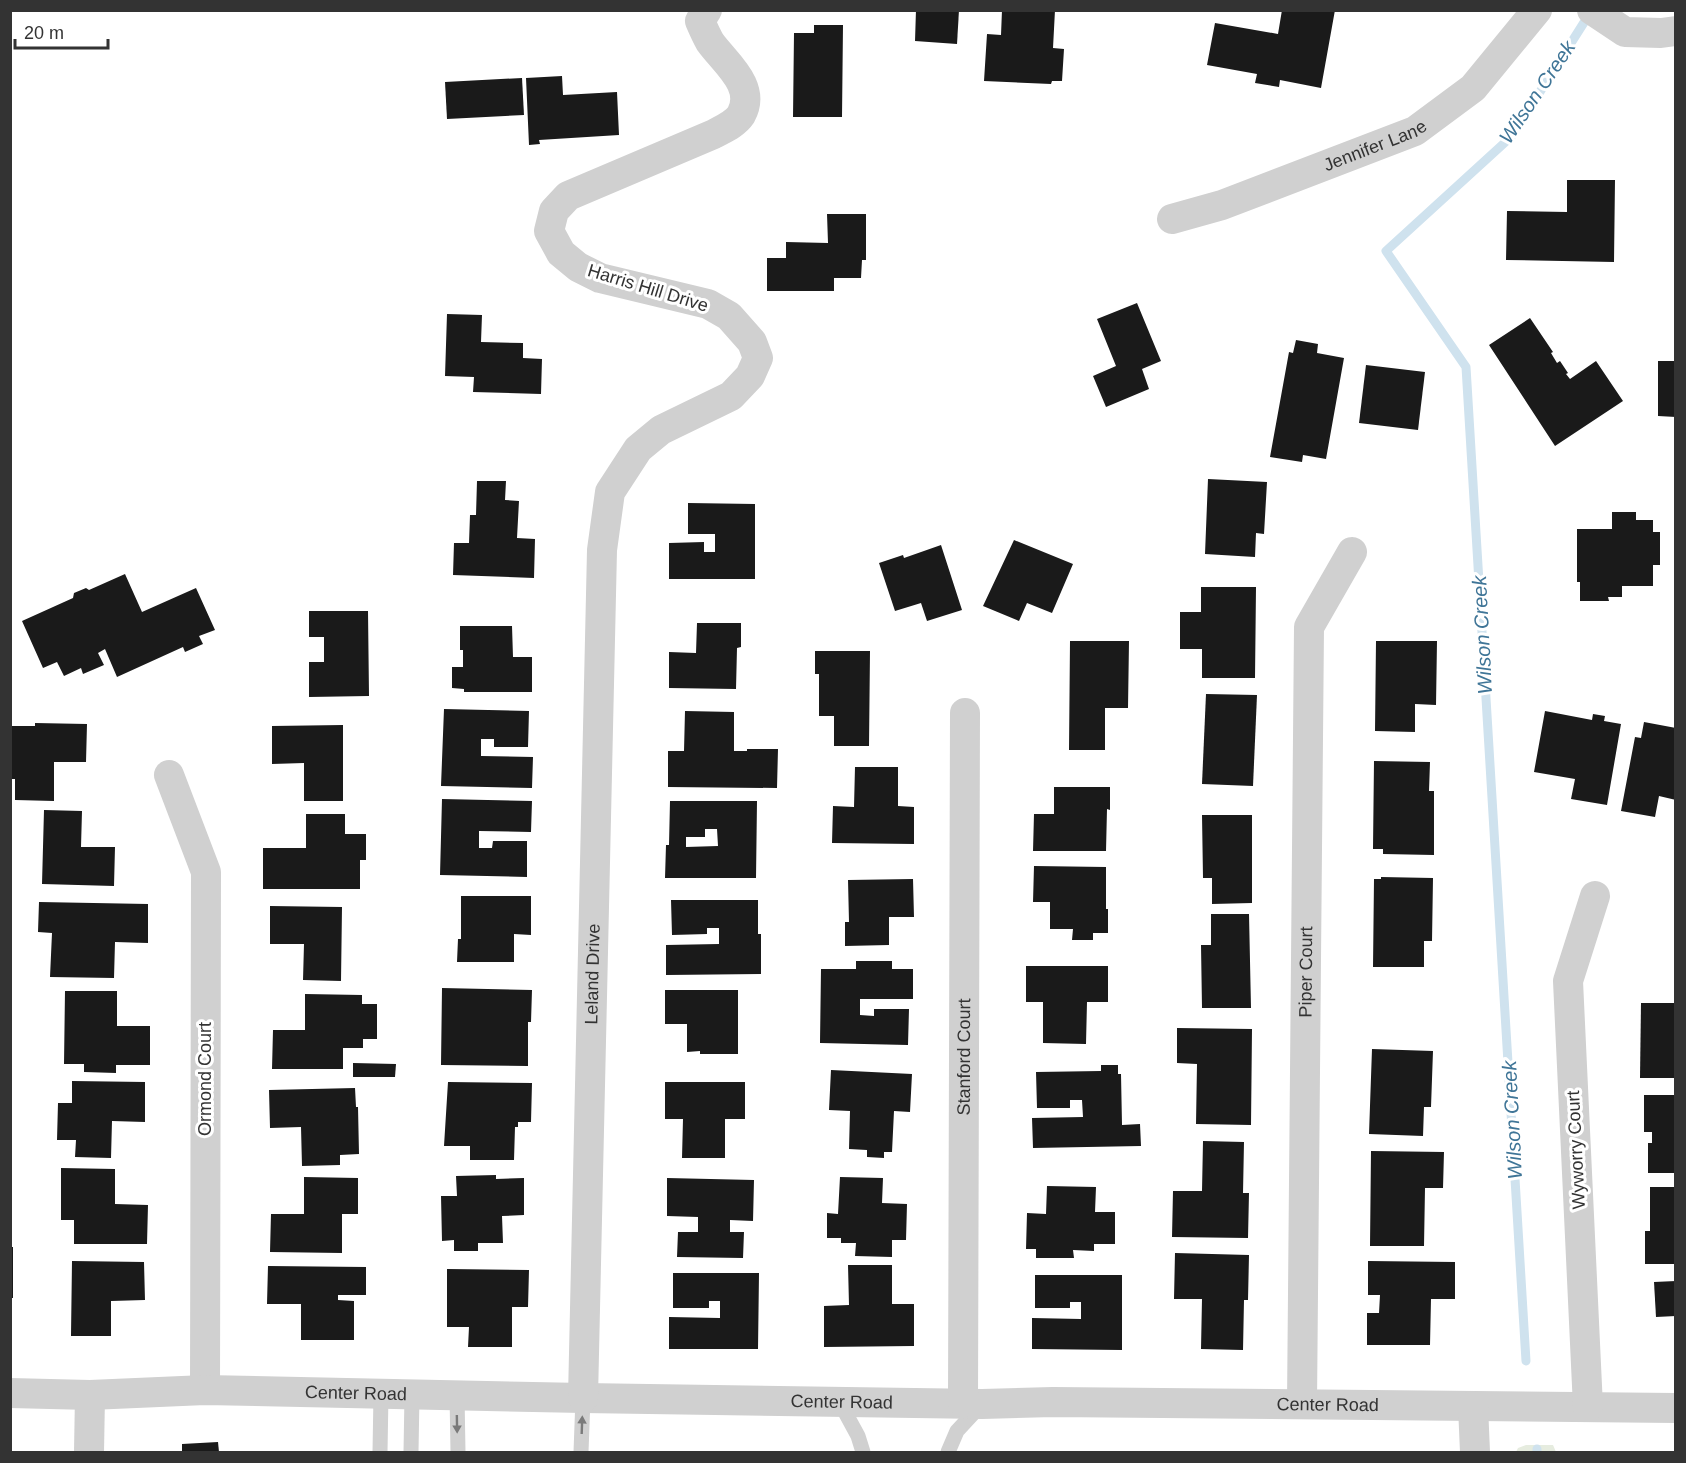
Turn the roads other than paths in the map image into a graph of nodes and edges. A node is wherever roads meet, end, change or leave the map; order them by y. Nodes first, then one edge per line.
1 (707, 10) edge
2 (1537, 10) edge
3 (1592, 10) edge
4 (1676, 31) edge
5 (1172, 219) dead end
6 (602, 550) joint
7 (1352, 552) dead end
8 (965, 713) dead end
9 (169, 775) dead end
10 (1595, 896) dead end
11 (205, 1390) junction
12 (10, 1393) edge
13 (381, 1394) junction
14 (90, 1395) junction
15 (412, 1395) junction
16 (457, 1395) junction
17 (583, 1398) junction
18 (839, 1401) junction
19 (973, 1403) junction
20 (1302, 1404) junction
21 (1473, 1406) junction
22 (1588, 1407) junction
23 (1676, 1408) edge
24 (89, 1452) edge
25 (380, 1452) edge
26 (411, 1452) edge
27 (458, 1452) edge
28 (581, 1452) edge
29 (863, 1452) edge
30 (948, 1452) edge
31 (1475, 1452) edge

1 - 6 street, Harris Hill Drive
2 - 5 street, Jennifer Lane
3 - 4 street
6 - 17 street, Leland Drive
7 - 20 street, Piper Court
8 - 19 street, Stanford Court
9 - 11 street, Ormond Court
10 - 22 street, Wyworry Court
11 - 13 street, Center Road
11 - 14 street, Center Road
12 - 14 street, Center Road
13 - 15 street, Center Road
13 - 25 lane
14 - 24 street
15 - 16 street, Center Road
15 - 26 lane
16 - 17 street, Center Road
16 -> 27 lane
17 - 18 street, Center Road
28 -> 17 lane
18 - 19 street, Center Road
18 - 29 lane
19 - 20 street, Center Road
19 - 30 lane
20 - 21 street, Center Road
21 - 22 street, Center Road
21 - 31 street
22 - 23 street, Center Road

